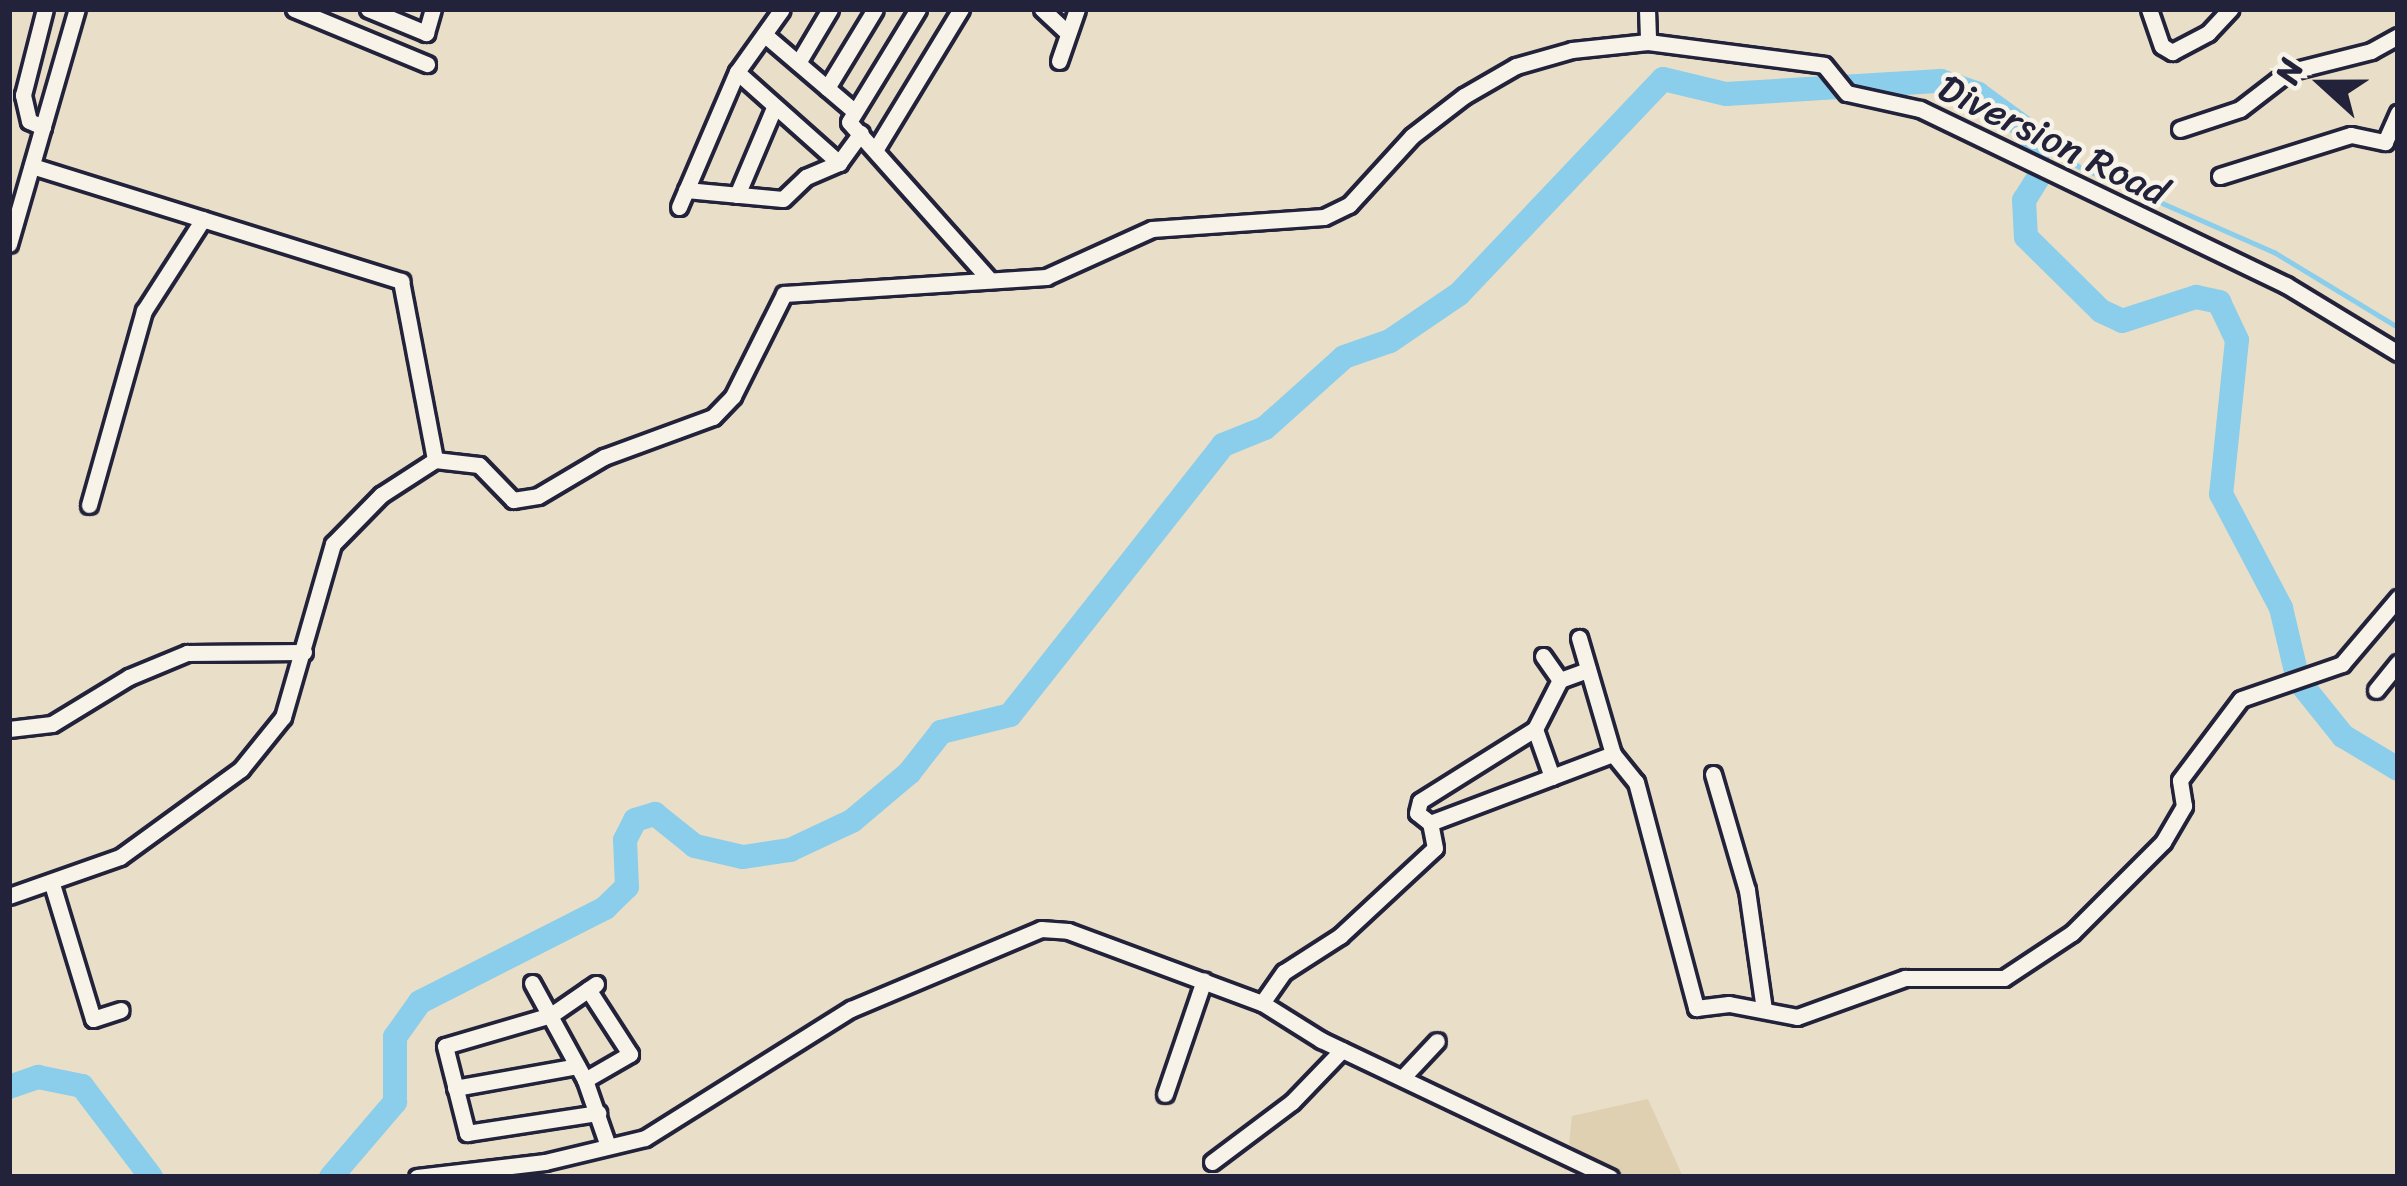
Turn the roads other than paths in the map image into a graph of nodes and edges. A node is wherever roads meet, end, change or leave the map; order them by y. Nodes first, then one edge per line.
1 (46, 9) edge
2 (77, 9) edge
3 (294, 9) edge
4 (433, 9) edge
5 (782, 9) edge
6 (830, 9) edge
7 (875, 9) edge
8 (919, 9) edge
9 (961, 9) edge
10 (1042, 9) edge
11 (1077, 9) edge
12 (1647, 9) edge
13 (2149, 9) edge
14 (2230, 9) edge
15 (383, 13) edge
16 (1067, 32) junction
17 (765, 34) junction
18 (2398, 35) edge
19 (1648, 42) junction
20 (381, 44) junction
21 (1059, 61) dead end
22 (798, 63) junction
23 (427, 64) dead end
24 (737, 72) junction
25 (827, 88) junction
26 (775, 108) junction
27 (855, 112) junction
28 (2398, 113) edge
29 (43, 127) junction
30 (2180, 129) dead end
31 (861, 133) junction
32 (877, 147) junction
33 (839, 163) junction
34 (32, 166) junction
35 (2220, 176) dead end
36 (686, 190) junction
37 (737, 196) junction
38 (679, 207) dead end
39 (203, 219) junction
40 (9, 244) edge
41 (990, 280) junction
42 (2398, 353) edge
43 (435, 460) junction
44 (89, 505) dead end
45 (2398, 598) edge
46 (1579, 638) dead end
47 (304, 652) junction
48 (1543, 656) dead end
49 (2398, 663) edge
50 (1588, 670) junction
51 (1560, 680) junction
52 (2376, 690) dead end
53 (9, 729) edge
54 (1535, 729) junction
55 (1613, 754) junction
56 (1713, 774) dead end
57 (1552, 776) junction
58 (1430, 823) junction
59 (52, 884) junction
60 (9, 896) edge
61 (1204, 980) junction
62 (532, 983) dead end
63 (1262, 1003) junction
64 (1765, 1009) junction
65 (121, 1010) dead end
66 (551, 1016) junction
67 (1437, 1041) dead end
68 (1342, 1050) junction
69 (581, 1073) junction
70 (1406, 1074) junction
71 (454, 1088) junction
72 (1165, 1094) dead end
73 (598, 1114) junction
74 (608, 1146) junction
75 (1213, 1162) dead end
76 (417, 1177) edge
77 (1610, 1177) edge

1 - 29 street
2 - 29 street
3 - 20 street
4 - 15 street
5 - 17 street
6 - 22 street
7 - 25 street
8 - 27 street
9 - 32 street
10 - 16 street
11 - 16 street
12 - 19 street
13 - 14 street
15 - 20 street
16 - 21 street
17 - 22 street
17 - 24 street
18 - 30 street
19 - 41 street, Diversion Road
19 - 42 street, Diversion Road
20 - 23 street
22 - 25 street
24 - 26 street
24 - 36 street
25 - 27 street
26 - 33 street
26 - 37 street
27 - 31 street
28 - 35 street
29 - 34 street
31 - 32 street
31 - 33 street
32 - 41 street
33 - 37 street
34 - 39 street
34 - 40 street
36 - 37 street
36 - 38 street
39 - 43 street
39 - 44 street
41 - 43 street, Diversion Road
43 - 47 street
45 - 64 street
46 - 50 street
47 - 53 street
47 - 59 street
48 - 51 street
49 - 52 street
50 - 51 street
50 - 55 street
51 - 54 street
54 - 57 street
54 - 58 street
55 - 57 street
55 - 64 street
56 - 64 street
57 - 58 street
58 - 63 street
59 - 60 street
59 - 65 street
61 - 63 street
61 - 72 street
61 - 74 street
62 - 66 street
63 - 68 street
66 - 69 street
66 - 69 street
66 - 71 street
67 - 70 street
68 - 70 street
68 - 75 street
69 - 71 street
69 - 73 street
70 - 77 street
71 - 73 street
73 - 74 street
74 - 76 street

